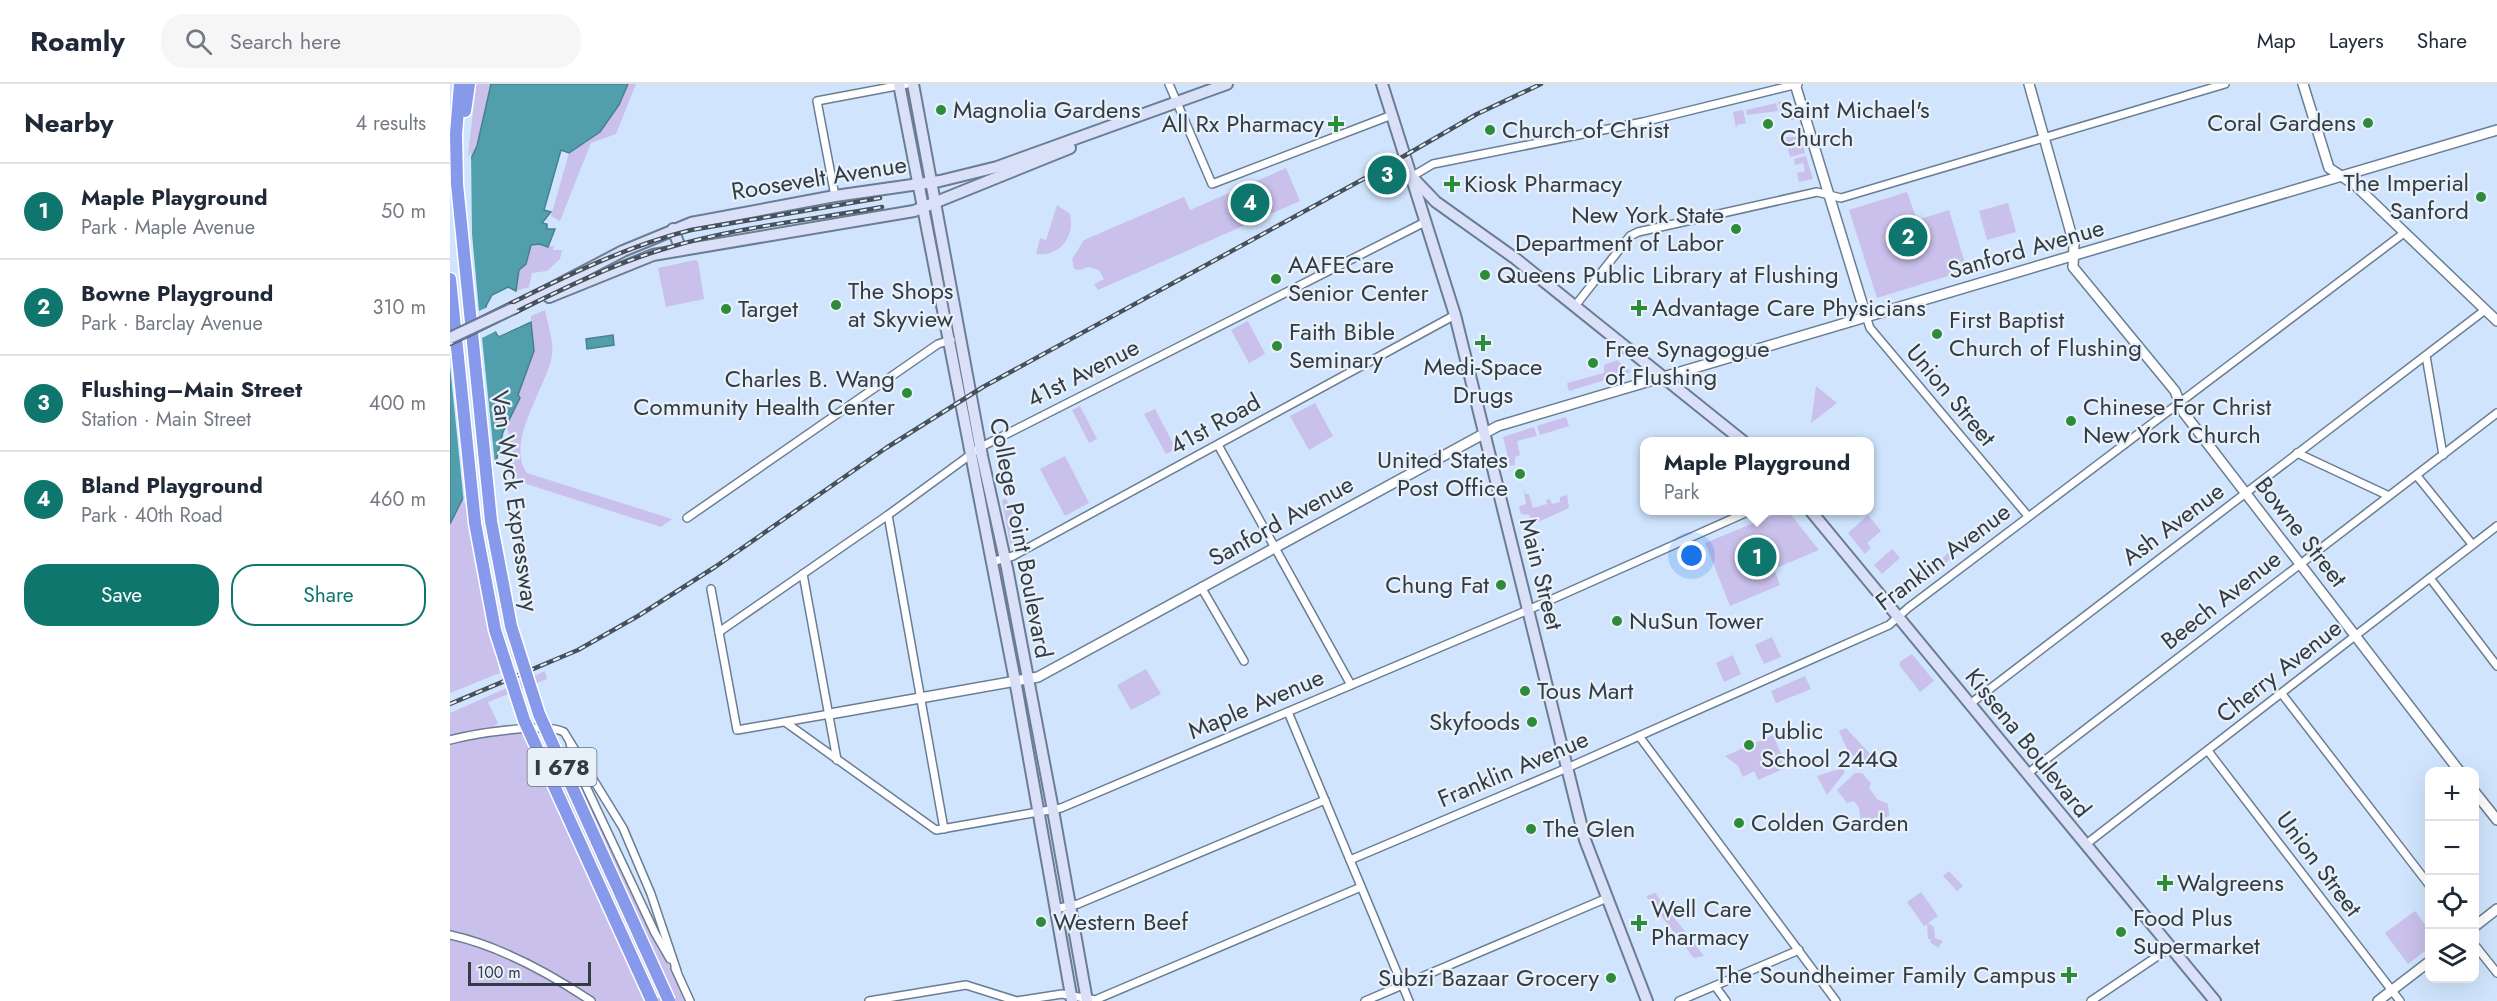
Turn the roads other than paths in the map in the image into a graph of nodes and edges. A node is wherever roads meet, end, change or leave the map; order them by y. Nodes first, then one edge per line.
1 (460, 84) edge
2 (469, 84) edge
3 (913, 84) edge
4 (1169, 84) edge
5 (1227, 84) edge
6 (1382, 84) edge
7 (2029, 84) edge
8 (2225, 84) edge
9 (2303, 84) edge
10 (902, 85) edge
11 (1797, 85) edge
12 (1177, 104) junction
13 (1392, 115) junction
14 (1144, 116) junction
15 (2497, 130) edge
16 (2044, 138) junction
17 (459, 151) junction
18 (1411, 177) junction
19 (2342, 177) junction
20 (931, 182) junction
21 (917, 183) junction
22 (1829, 195) junction
23 (835, 196) junction
24 (934, 204) junction
25 (921, 208) junction
26 (1425, 222) junction
27 (674, 229) junction
28 (2404, 233) junction
29 (681, 250) junction
30 (2074, 256) junction
31 (450, 279) edge
32 (531, 301) junction
33 (1575, 306) junction
34 (2485, 310) junction
35 (1455, 315) junction
36 (1866, 316) junction
37 (2497, 321) edge
38 (450, 338) edge
39 (960, 338) junction
40 (947, 341) junction
41 (2426, 356) junction
42 (1663, 376) junction
43 (2180, 401) junction
44 (2497, 413) edge
45 (1484, 433) junction
46 (1739, 437) edge
47 (1218, 444) junction
48 (981, 447) junction
49 (2297, 453) junction
50 (970, 455) junction
51 (2444, 455) junction
52 (2417, 476) junction
53 (2246, 493) junction
54 (2387, 495) junction
55 (888, 515) junction
56 (1741, 515) edge
57 (1814, 515) edge
58 (2028, 516) junction
59 (687, 518) dead end
60 (2497, 526) edge
61 (2472, 544) junction
62 (1273, 548) junction
63 (1004, 558) junction
64 (991, 562) junction
65 (2301, 564) junction
66 (803, 574) junction
67 (2430, 578) junction
68 (1201, 587) junction
69 (711, 589) dead end
70 (1528, 610) junction
71 (1899, 616) junction
72 (719, 632) junction
73 (2356, 636) junction
74 (1244, 661) dead end
75 (2497, 666) edge
76 (1028, 679) junction
77 (1015, 682) junction
78 (1351, 685) junction
79 (2282, 694) junction
80 (921, 698) junction
81 (1970, 704) junction
82 (1288, 712) junction
83 (830, 714) junction
84 (785, 722) junction
85 (566, 735) junction
86 (1640, 736) junction
87 (450, 740) edge
88 (2208, 751) junction
89 (837, 760) junction
90 (2457, 767) edge
91 (1567, 768) junction
92 (2027, 774) junction
93 (2479, 796) edge
94 (1325, 800) junction
95 (1053, 810) junction
96 (1039, 813) junction
97 (2497, 820) edge
98 (944, 829) junction
99 (2085, 845) junction
100 (1350, 860) junction
101 (2425, 880) edge
102 (1361, 887) junction
103 (1607, 898) junction
104 (1071, 906) junction
105 (1055, 909) junction
106 (2497, 909) edge
107 (2479, 924) edge
108 (450, 935) edge
109 (2171, 947) junction
110 (2479, 949) edge
111 (1799, 950) junction
112 (2425, 965) edge
113 (677, 971) junction
114 (2497, 973) edge
115 (1403, 986) junction
116 (1715, 986) junction
117 (2392, 990) junction
118 (1071, 998) edge
119 (1087, 1000) edge
120 (591, 1001) edge
121 (652, 1001) edge
122 (669, 1001) edge
123 (690, 1001) edge
124 (869, 1001) edge
125 (1365, 1001) edge
126 (1409, 1001) edge
127 (1647, 1001) edge
128 (1679, 1001) edge
129 (1726, 1001) edge
130 (1836, 1001) edge
131 (2091, 1001) edge
132 (2215, 1001) edge
133 (2378, 1001) edge
134 (2400, 1001) edge

1 - 17 highway, Van Wyck Expressway / I 678
2 - 17 highway
3 - 20 main road, College Point Boulevard
4 - 12 street
5 - 12 main road, Roosevelt Avenue
6 - 13 main road, Main Street
7 - 16 street, Bowne Street
8 - 16 street
9 - 19 street
10 - 21 main road, College Point Boulevard
10 - 23 street
11 - 18 street
11 - 22 street, Union Street
12 - 13 street
12 - 14 main road, Roosevelt Avenue
13 - 18 main road, Main Street
14 - 20 main road, Roosevelt Avenue
14 - 24 main road, Roosevelt Avenue
15 - 19 street, Sanford Avenue
16 - 22 street
16 - 30 street, Bowne Street
17 - 122 highway, Van Wyck Expressway / I 678, bridge
18 - 26 main road, Main Street
18 - 33 main road
19 - 28 street
19 - 30 street, Sanford Avenue
20 - 21 main road, Roosevelt Avenue
20 - 24 main road, College Point Boulevard
21 - 23 main road, Roosevelt Avenue
21 - 25 main road, College Point Boulevard
22 - 33 street
22 - 36 street, Union Street
23 - 27 main road, Roosevelt Avenue
24 - 25 main road, Roosevelt Avenue
24 - 39 main road, College Point Boulevard
25 - 29 main road, Roosevelt Avenue
25 - 40 main road, College Point Boulevard
26 - 35 main road, Main Street
26 - 48 street, 41st Avenue
27 - 29 main road
27 - 32 main road, Roosevelt Avenue
28 - 34 street
28 - 43 street, Franklin Avenue
29 - 32 main road, Roosevelt Avenue
30 - 36 street, Sanford Avenue
30 - 43 street, Bowne Street
31 - 121 highway, Van Wyck Expressway / I 678, bridge
32 - 38 main road, Roosevelt Avenue, bridge
33 - 42 main road
34 - 37 street
34 - 41 street, Ash Avenue
35 - 45 main road, Main Street
35 - 47 street, 41st Road
36 - 42 street, Sanford Avenue
36 - 58 street, Union Street
39 - 40 street
39 - 48 main road, College Point Boulevard
40 - 50 main road, College Point Boulevard
40 - 59 street
41 - 49 street, Ash Avenue
41 - 51 street
42 - 45 street, Sanford Avenue
42 - 46 main road
43 - 53 street, Bowne Street
43 - 58 street, Franklin Avenue
44 - 51 street, Beech Avenue
45 - 62 street, Sanford Avenue
45 - 70 main road, Main Street
47 - 62 street
47 - 63 street, 41st Road
48 - 50 street, 41st Avenue
48 - 63 main road, College Point Boulevard
49 - 53 street, Ash Avenue
49 - 54 street
50 - 55 street, 41st Avenue
50 - 64 main road, College Point Boulevard
51 - 52 street, Beech Avenue
52 - 54 street, Beech Avenue
52 - 61 street
53 - 65 street, Bowne Street
53 - 81 street, Ash Avenue
54 - 65 street, Beech Avenue
55 - 66 street, 41st Avenue
55 - 80 street
56 - 70 street, Maple Avenue
57 - 71 main road, Kissena Boulevard
58 - 71 street, Franklin Avenue
60 - 61 street, Cherry Avenue
61 - 67 street, Cherry Avenue
62 - 68 street, Sanford Avenue
62 - 78 street
63 - 64 street, 41st Road
63 - 76 main road, College Point Boulevard
64 - 77 main road, College Point Boulevard
65 - 73 street, Bowne Street
65 - 92 street, Beech Avenue
66 - 72 street, 41st Avenue
66 - 83 street
67 - 73 street, Cherry Avenue
67 - 75 street
68 - 74 street
68 - 76 street, Sanford Avenue
69 - 72 street
70 - 78 street, Maple Avenue
70 - 91 main road, Main Street
71 - 81 main road, Kissena Boulevard
71 - 86 street, Franklin Avenue
72 - 84 street, Sanford Avenue
73 - 79 street, Cherry Avenue
73 - 90 street, Bowne Street
76 - 77 street, Sanford Avenue
76 - 95 main road, College Point Boulevard
77 - 80 street, Sanford Avenue
77 - 96 main road, College Point Boulevard
78 - 82 street, Maple Avenue
79 - 88 street, Cherry Avenue
79 - 101 street
80 - 83 street, Sanford Avenue
80 - 98 street
81 - 92 main road, Kissena Boulevard
82 - 94 street
82 - 95 street, Maple Avenue
83 - 84 street, Sanford Avenue
83 - 89 street
84 - 89 street
85 - 87 street
85 - 113 street
85 - 113 street
86 - 91 street, Franklin Avenue
86 - 111 street
88 - 99 street, Cherry Avenue
88 - 117 street, Union Street
89 - 98 street
91 - 100 street, Franklin Avenue
91 - 103 main road, Main Street
92 - 99 main road, Kissena Boulevard
93 - 97 street
94 - 100 street
94 - 104 street
95 - 96 street, Maple Avenue
95 - 104 main road, College Point Boulevard
96 - 98 street, Maple Avenue
96 - 105 main road, College Point Boulevard
99 - 109 main road, Kissena Boulevard
100 - 102 street
102 - 115 street
102 - 119 street
103 - 115 street
103 - 127 main road, Main Street
104 - 105 street
104 - 119 main road, College Point Boulevard
105 - 118 main road, College Point Boulevard
106 - 107 street
108 - 120 street
109 - 131 street
109 - 132 main road, Kissena Boulevard
110 - 114 street
111 - 116 street
111 - 130 street
112 - 117 street
113 - 123 street
115 - 125 street
115 - 126 street
116 - 128 street
116 - 129 street
117 - 133 street
117 - 134 street, Union Street
118 - 119 street
118 - 124 street

